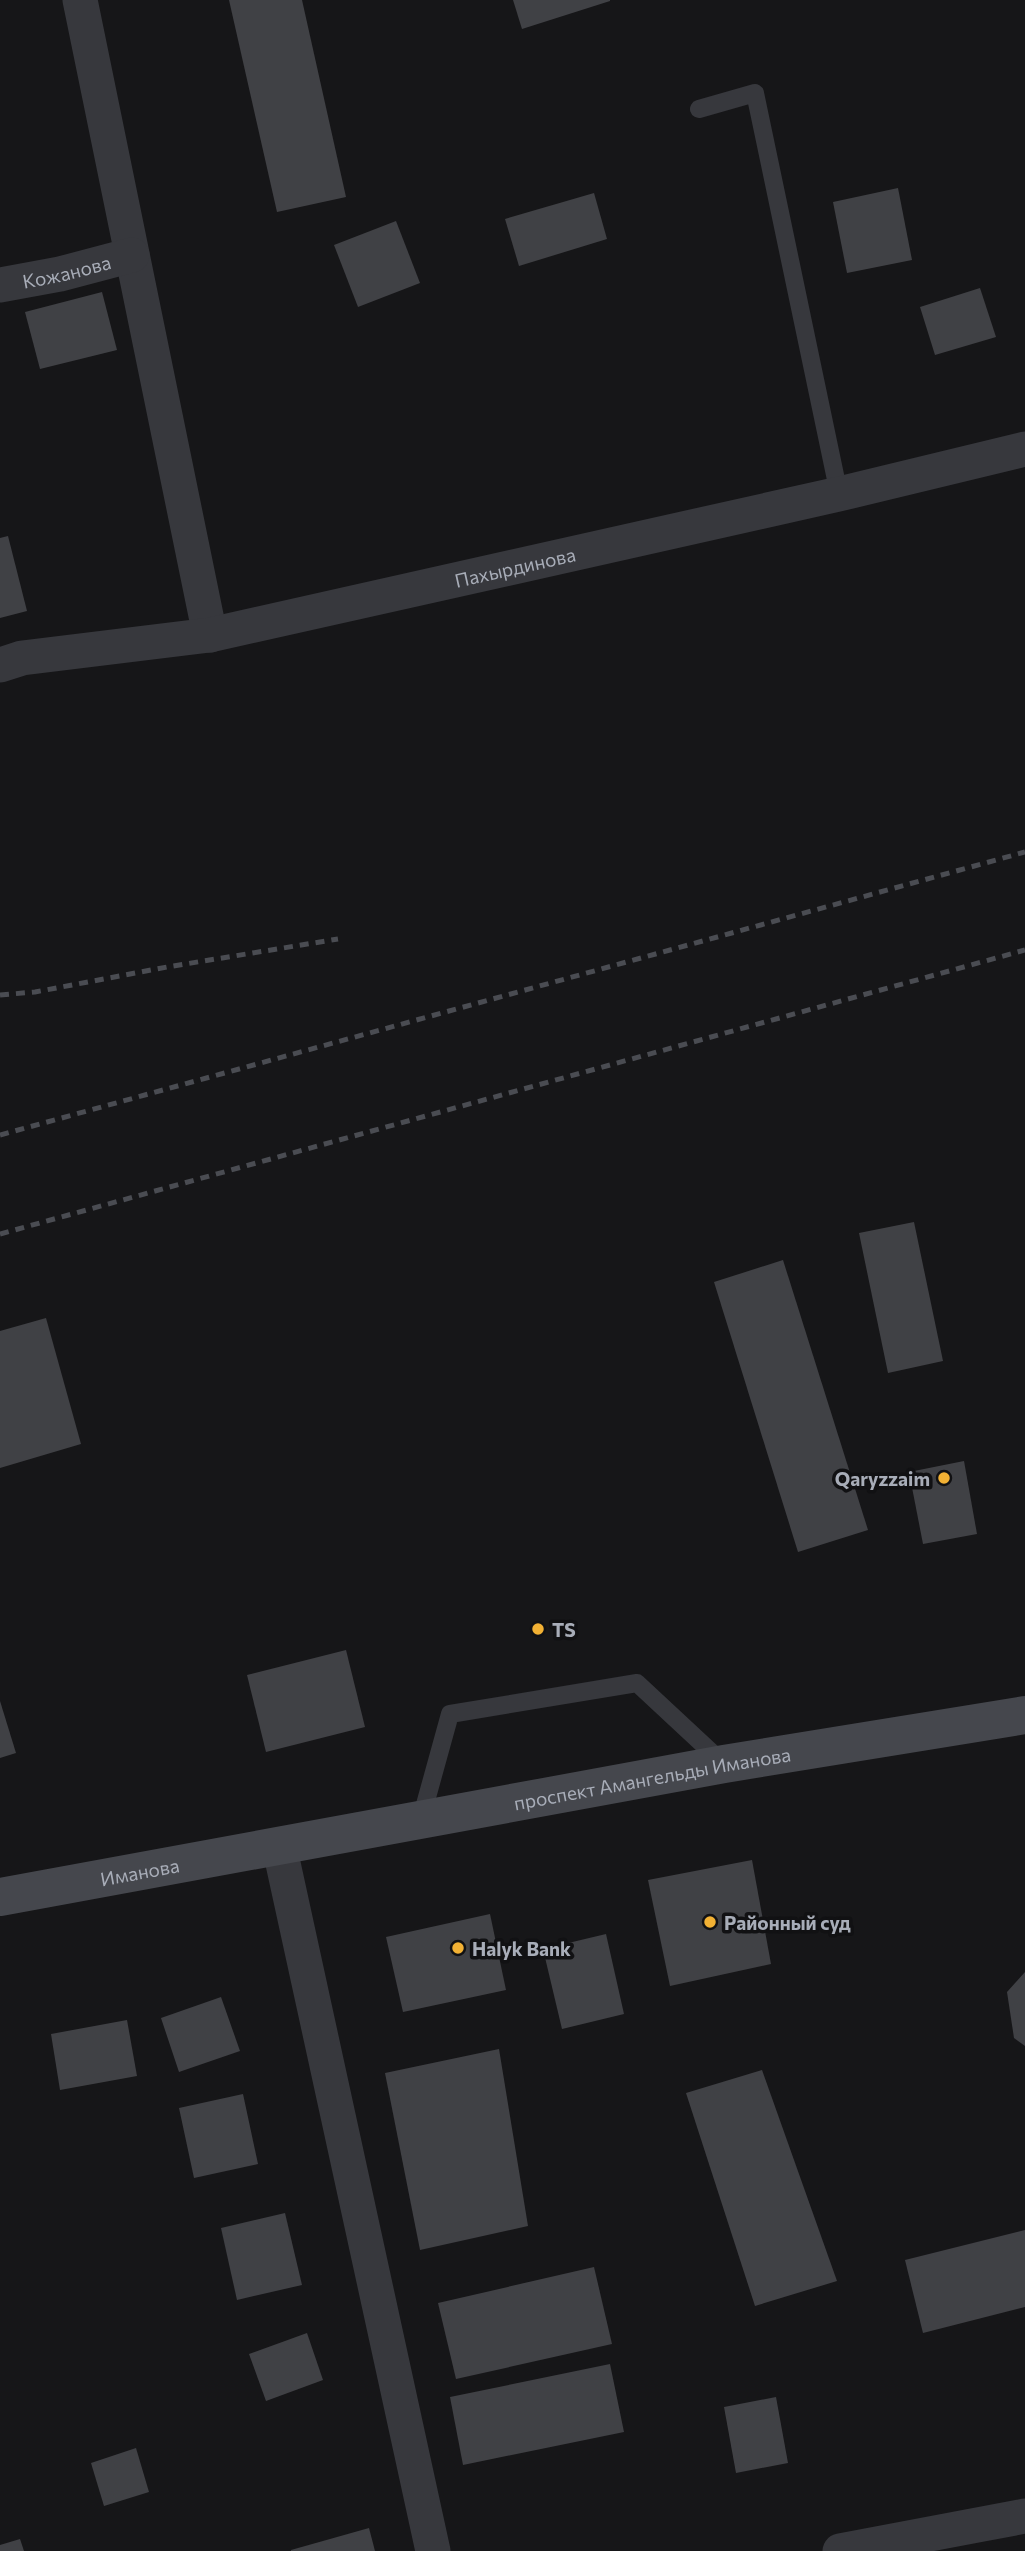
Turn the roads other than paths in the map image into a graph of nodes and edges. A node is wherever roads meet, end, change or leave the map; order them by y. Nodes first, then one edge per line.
1 (80, 0) edge
2 (699, 109) dead end
3 (132, 255) junction
4 (0, 285) edge
5 (1025, 449) edge
6 (839, 494) junction
7 (210, 635) junction
8 (0, 665) edge
9 (1025, 1715) edge
10 (724, 1764) junction
11 (421, 1819) junction
12 (279, 1844) junction
13 (0, 1897) edge
14 (1025, 2516) edge
15 (433, 2551) edge
16 (840, 2551) edge

1 - 3 street
2 - 6 lane
3 - 4 street, Кожанова
3 - 7 street
5 - 6 street, Пахырдинова
6 - 7 street, Пахырдинова
7 - 8 street, Пахырдинова
9 - 10 main road, проспект Амангельды Иманова
10 - 11 main road, проспект Амангельды Иманова
10 - 11 lane
11 - 12 main road, проспект Амангельды Иманова
12 - 13 main road, Иманова
12 - 15 street
14 - 16 street

